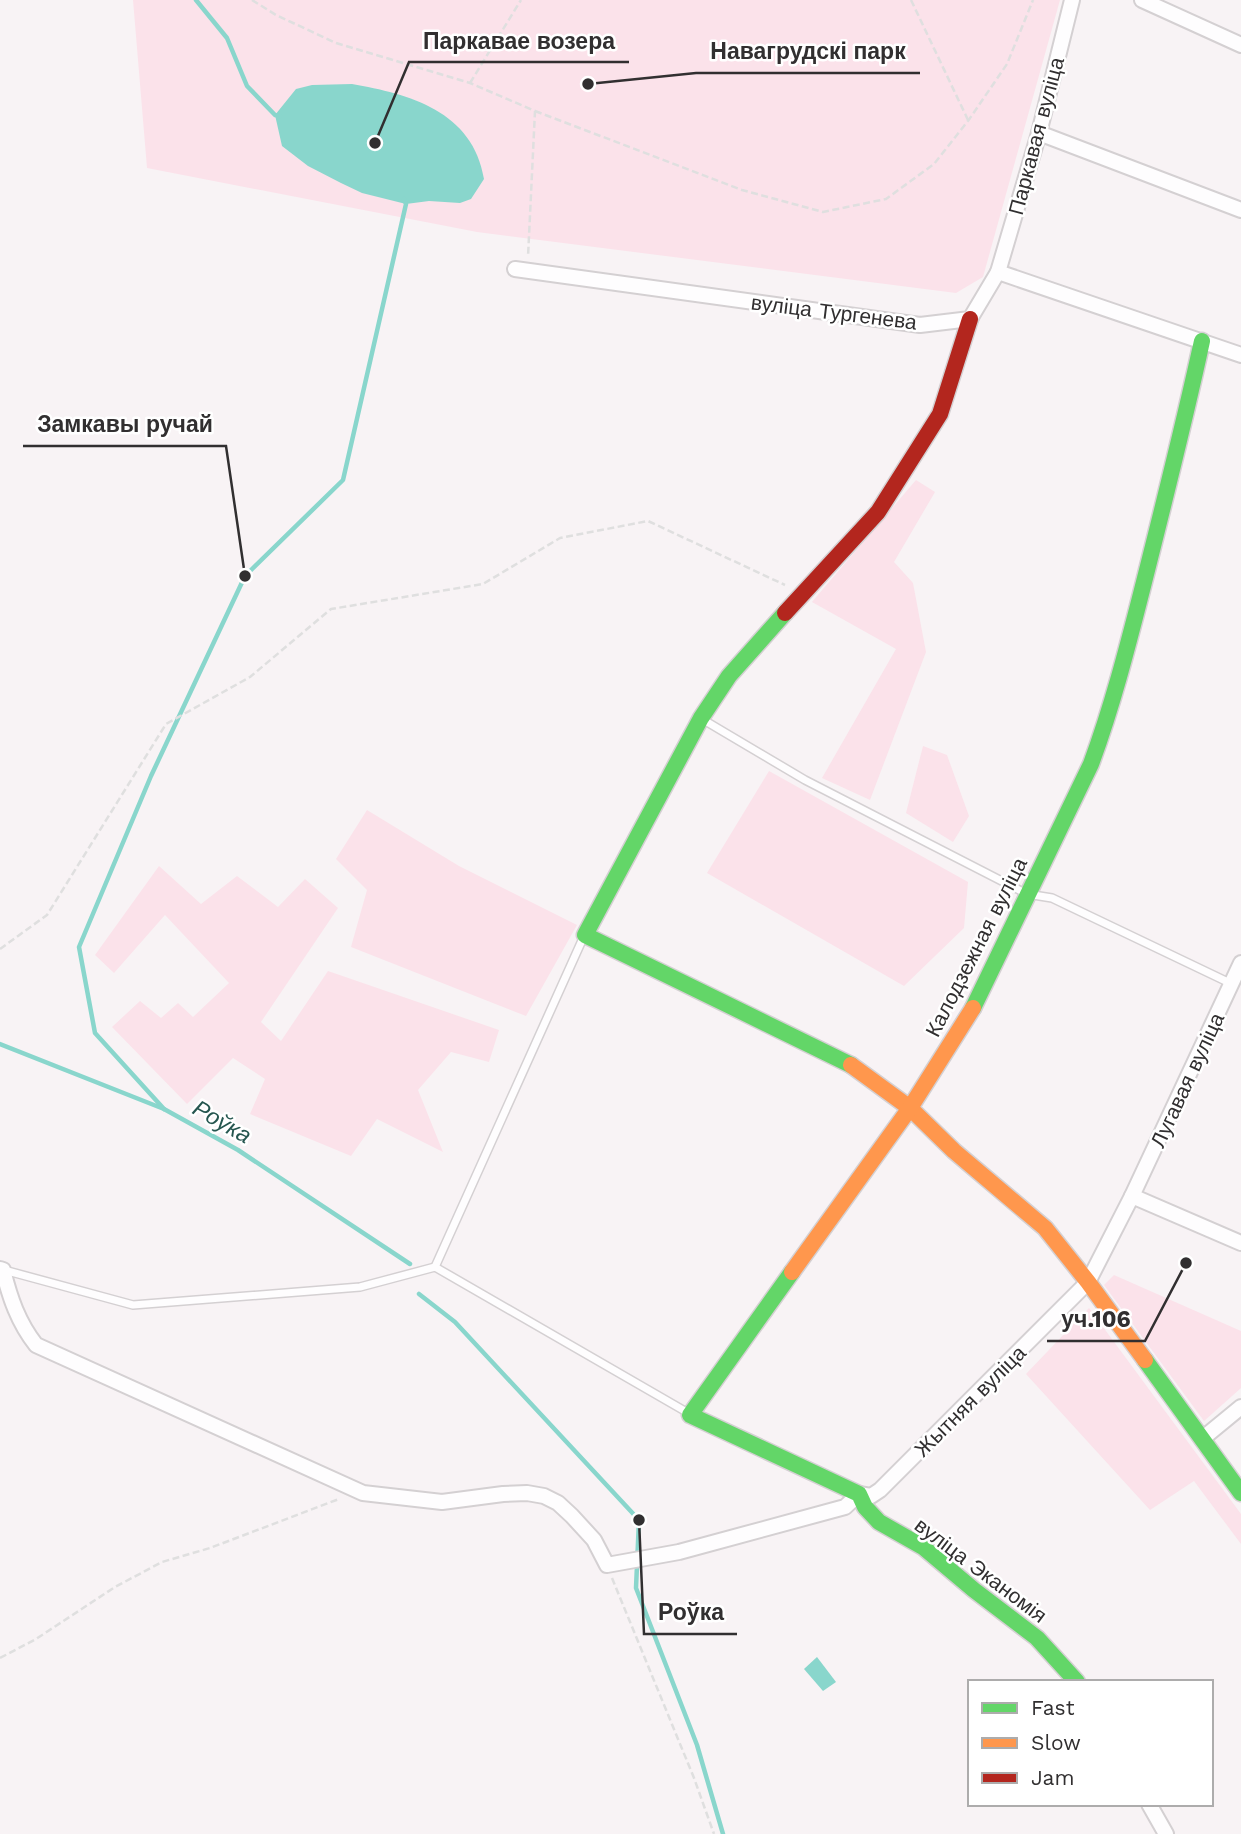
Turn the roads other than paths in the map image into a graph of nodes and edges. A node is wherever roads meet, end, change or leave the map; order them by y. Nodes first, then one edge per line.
1 (1072, 0) edge
2 (1142, 0) edge
3 (1241, 44) edge
4 (1039, 133) junction
5 (1241, 210) edge
6 (521, 270) road end
7 (998, 272) junction
8 (970, 319) junction
9 (1202, 341) junction
10 (1241, 355) edge
11 (701, 719) junction
12 (1027, 894) junction
13 (585, 934) junction
14 (1241, 962) edge
15 (1232, 984) junction
16 (910, 1108) junction
17 (1132, 1196) junction
18 (1241, 1243) edge
19 (435, 1267) junction
20 (1, 1270) edge
21 (1088, 1282) junction
22 (1241, 1407) edge
23 (690, 1415) junction
24 (1202, 1439) junction
25 (1241, 1493) edge
26 (859, 1494) junction
27 (1075, 1680) edge
28 (1150, 1806) edge
29 (1167, 1834) edge

1 - 4 street, Паркавая вуліца
2 - 3 street
4 - 5 street
4 - 7 street, Паркавая вуліца
6 - 8 street, вуліца Тургенева
7 - 8 street
7 - 9 street
8 - 11 street
9 - 10 street
9 - 12 street, Калодзежная вуліца
11 - 12 lane
11 - 13 street
12 - 15 lane
12 - 16 street, Калодзежная вуліца
13 - 16 street
13 - 19 lane
14 - 15 street, Лугавая вуліца
15 - 17 street, Лугавая вуліца
16 - 21 street
16 - 23 street, Калодзежная вуліца
17 - 18 street
17 - 21 street, Жытняя вуліца
19 - 20 lane
19 - 23 lane
20 - 26 street, Жытняя вуліца
21 - 24 street
21 - 26 street, Жытняя вуліца
22 - 24 street
23 - 26 street
24 - 25 street
26 - 27 street, вуліца Эканомія
28 - 29 street

